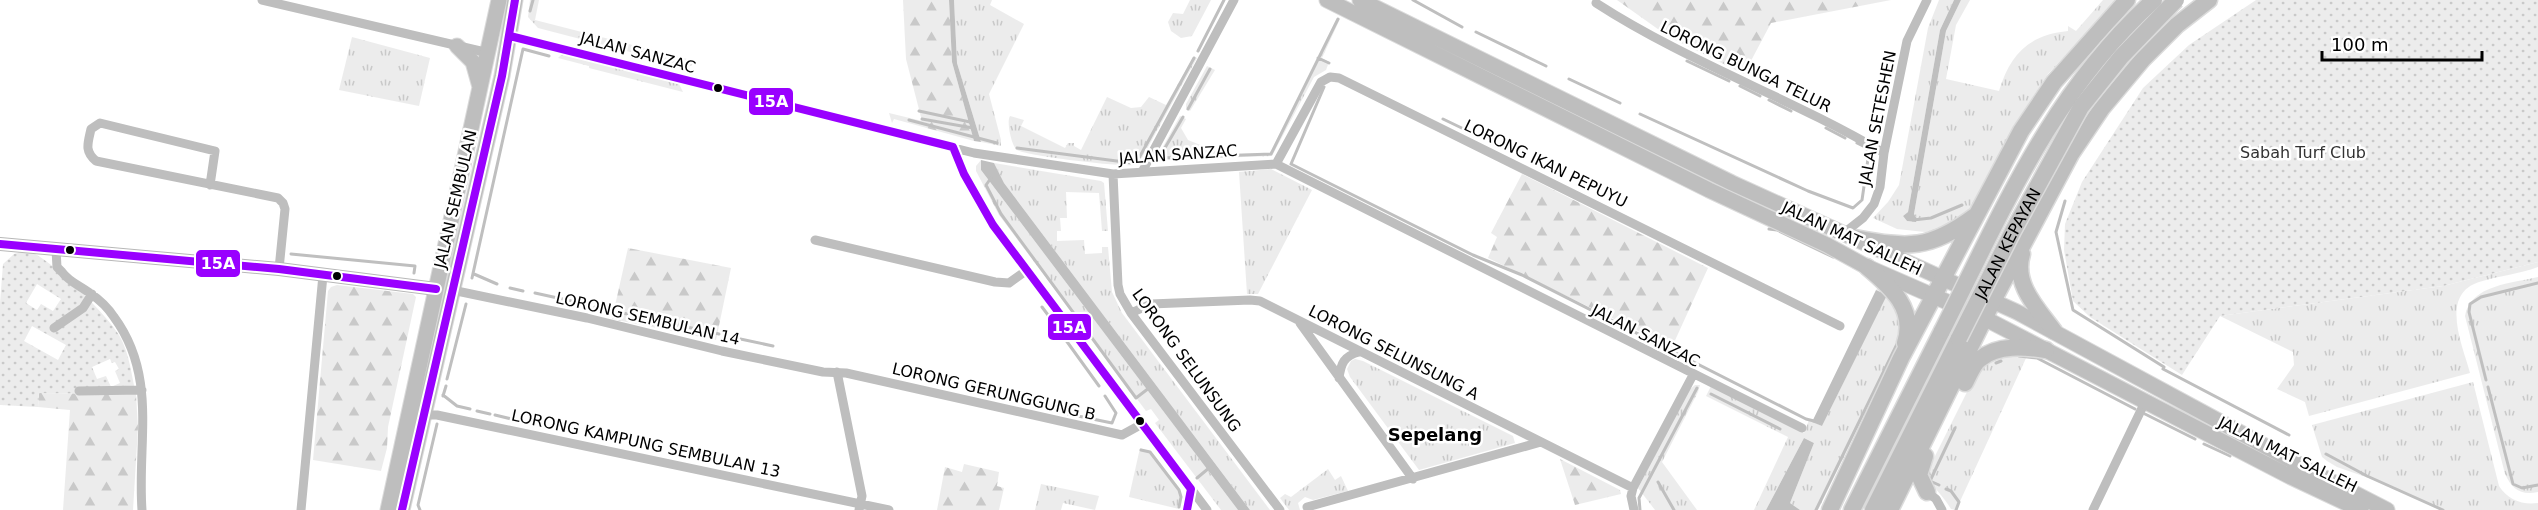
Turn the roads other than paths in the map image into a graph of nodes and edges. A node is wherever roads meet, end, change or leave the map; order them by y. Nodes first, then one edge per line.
1 (262, 0) edge
2 (499, 0) edge
3 (1234, 0) edge
4 (1327, 0) edge
5 (1360, 0) edge
6 (1927, 0) edge
7 (2127, 0) edge
8 (2154, 0) edge
9 (2176, 0) edge
10 (2209, 0) edge
11 (1596, 3) dead end
12 (514, 4) edge
13 (510, 36) junction
14 (457, 46) junction
15 (489, 53) junction
16 (502, 76) junction
17 (481, 90) junction
18 (494, 109) junction
19 (472, 125) junction
20 (953, 147) junction
21 (1884, 153) junction
22 (1276, 164) junction
23 (1143, 170) junction
24 (1113, 174) junction
25 (210, 185) junction
26 (1979, 212) junction
27 (1849, 235) junction
28 (815, 240) dead end
29 (2026, 241) junction
30 (0, 244) edge
31 (56, 250) junction
32 (1867, 267) junction
33 (279, 269) junction
34 (1027, 270) junction
35 (456, 272) junction
36 (323, 275) junction
37 (1943, 278) junction
38 (436, 289) junction
39 (452, 290) junction
40 (92, 294) junction
41 (1934, 297) junction
42 (1992, 301) junction
43 (449, 308) junction
44 (1131, 313) junction
45 (1984, 318) junction
46 (1298, 321) junction
47 (1840, 326) dead end
48 (54, 328) dead end
49 (2054, 331) junction
50 (2046, 351) junction
51 (1359, 352) junction
52 (1901, 358) junction
53 (837, 372) junction
54 (1693, 375) junction
55 (1339, 378) junction
56 (142, 390) junction
57 (80, 391) dead end
58 (2145, 402) junction
59 (1942, 409) junction
60 (424, 415) junction
61 (1142, 424) junction
62 (1802, 428) dead end
63 (1541, 442) junction
64 (1921, 448) junction
65 (1413, 479) junction
66 (1633, 488) junction
67 (1191, 489) junction
68 (1927, 492) junction
69 (860, 507) edge
70 (1307, 507) dead end
71 (142, 510) edge
72 (301, 510) edge
73 (388, 510) edge
74 (402, 510) edge
75 (889, 510) edge
76 (1187, 510) edge
77 (1207, 510) edge
78 (1280, 510) edge
79 (1634, 510) edge
80 (1830, 510) edge
81 (1852, 510) edge
82 (1873, 510) edge
83 (1890, 510) edge
84 (1899, 510) edge
85 (1942, 510) edge
86 (2093, 510) edge
87 (2361, 510) edge
88 (2387, 510) edge

1 - 14 street
2 - 15 main road, JALAN SEMBULAN
3 - 23 street
4 - 32 main road, JALAN MAT SALLEH
5 - 27 main road, JALAN MAT SALLEH
6 - 21 street, JALAN SETESHEN
7 - 26 highway
8 - 81 highway, JALAN KEPAYAN, bridge
9 - 82 highway, JALAN KEPAYAN, bridge
10 - 29 highway
11 - 21 street, LORONG BUNGA TELUR
12 - 13 main road, JALAN SEMBULAN
12 - 15 main road
13 - 16 main road, JALAN SEMBULAN
13 - 20 street, JALAN SANZAC
14 - 15 street
14 - 17 main road
15 - 16 main road
15 - 17 main road, JALAN SEMBULAN
16 - 18 main road, JALAN SEMBULAN
17 - 19 main road, JALAN SEMBULAN
18 - 19 main road
18 - 35 main road, JALAN SEMBULAN
19 - 38 main road, JALAN SEMBULAN
20 - 24 street, JALAN SANZAC
20 - 34 street
21 - 27 street, JALAN SETESHEN
22 - 23 street, JALAN SANZAC
22 - 47 street, LORONG IKAN PEPUYU
22 - 54 street, JALAN SANZAC
23 - 24 street, JALAN SANZAC
24 - 44 street, LORONG SELUNSUNG
25 - 25 street
25 - 33 street
26 - 27 highway
26 - 37 highway
27 - 37 main road, JALAN MAT SALLEH
28 - 34 street
29 - 42 highway
29 - 49 highway
30 - 31 street
31 - 33 street
31 - 40 street
32 - 41 main road, JALAN MAT SALLEH
32 - 52 highway
33 - 36 street
34 - 61 street
35 - 38 main road
35 - 39 main road, JALAN SEMBULAN
36 - 38 street
36 - 72 street
37 - 41 highway
37 - 42 main road, JALAN MAT SALLEH
38 - 43 main road
38 - 73 main road, JALAN SEMBULAN
39 - 43 main road, JALAN SEMBULAN
39 - 53 street, LORONG SEMBULAN 14
40 - 48 street
40 - 56 street
41 - 45 main road, JALAN MAT SALLEH
41 - 52 highway
42 - 45 highway
42 - 49 main road, JALAN MAT SALLEH
43 - 60 main road, JALAN SEMBULAN
44 - 46 street, LORONG SELUNSUNG A
44 - 78 street, LORONG SELUNSUNG
45 - 50 main road, JALAN MAT SALLEH
45 - 59 highway
46 - 51 street, LORONG SELUNSUNG A
46 - 55 street
49 - 88 main road, JALAN MAT SALLEH
50 - 58 main road, JALAN MAT SALLEH
50 - 59 highway
51 - 55 street
51 - 63 street, LORONG SELUNSUNG A
52 - 80 highway
53 - 61 street, LORONG GERUNGGUNG B
53 - 69 street
54 - 62 street, JALAN SANZAC
54 - 66 street
55 - 65 street
56 - 57 street
56 - 71 street
58 - 86 street
58 - 87 main road, JALAN MAT SALLEH
59 - 64 highway
60 - 69 street, LORONG KAMPUNG SEMBULAN 13
60 - 74 main road, JALAN SEMBULAN
61 - 67 street
63 - 65 street
63 - 66 street, LORONG SELUNSUNG A
64 - 68 highway
64 - 83 highway
65 - 70 street
66 - 79 street
67 - 76 street
67 - 77 street
68 - 84 highway
68 - 85 street
69 - 75 street, LORONG KAMPUNG SEMBULAN 13

